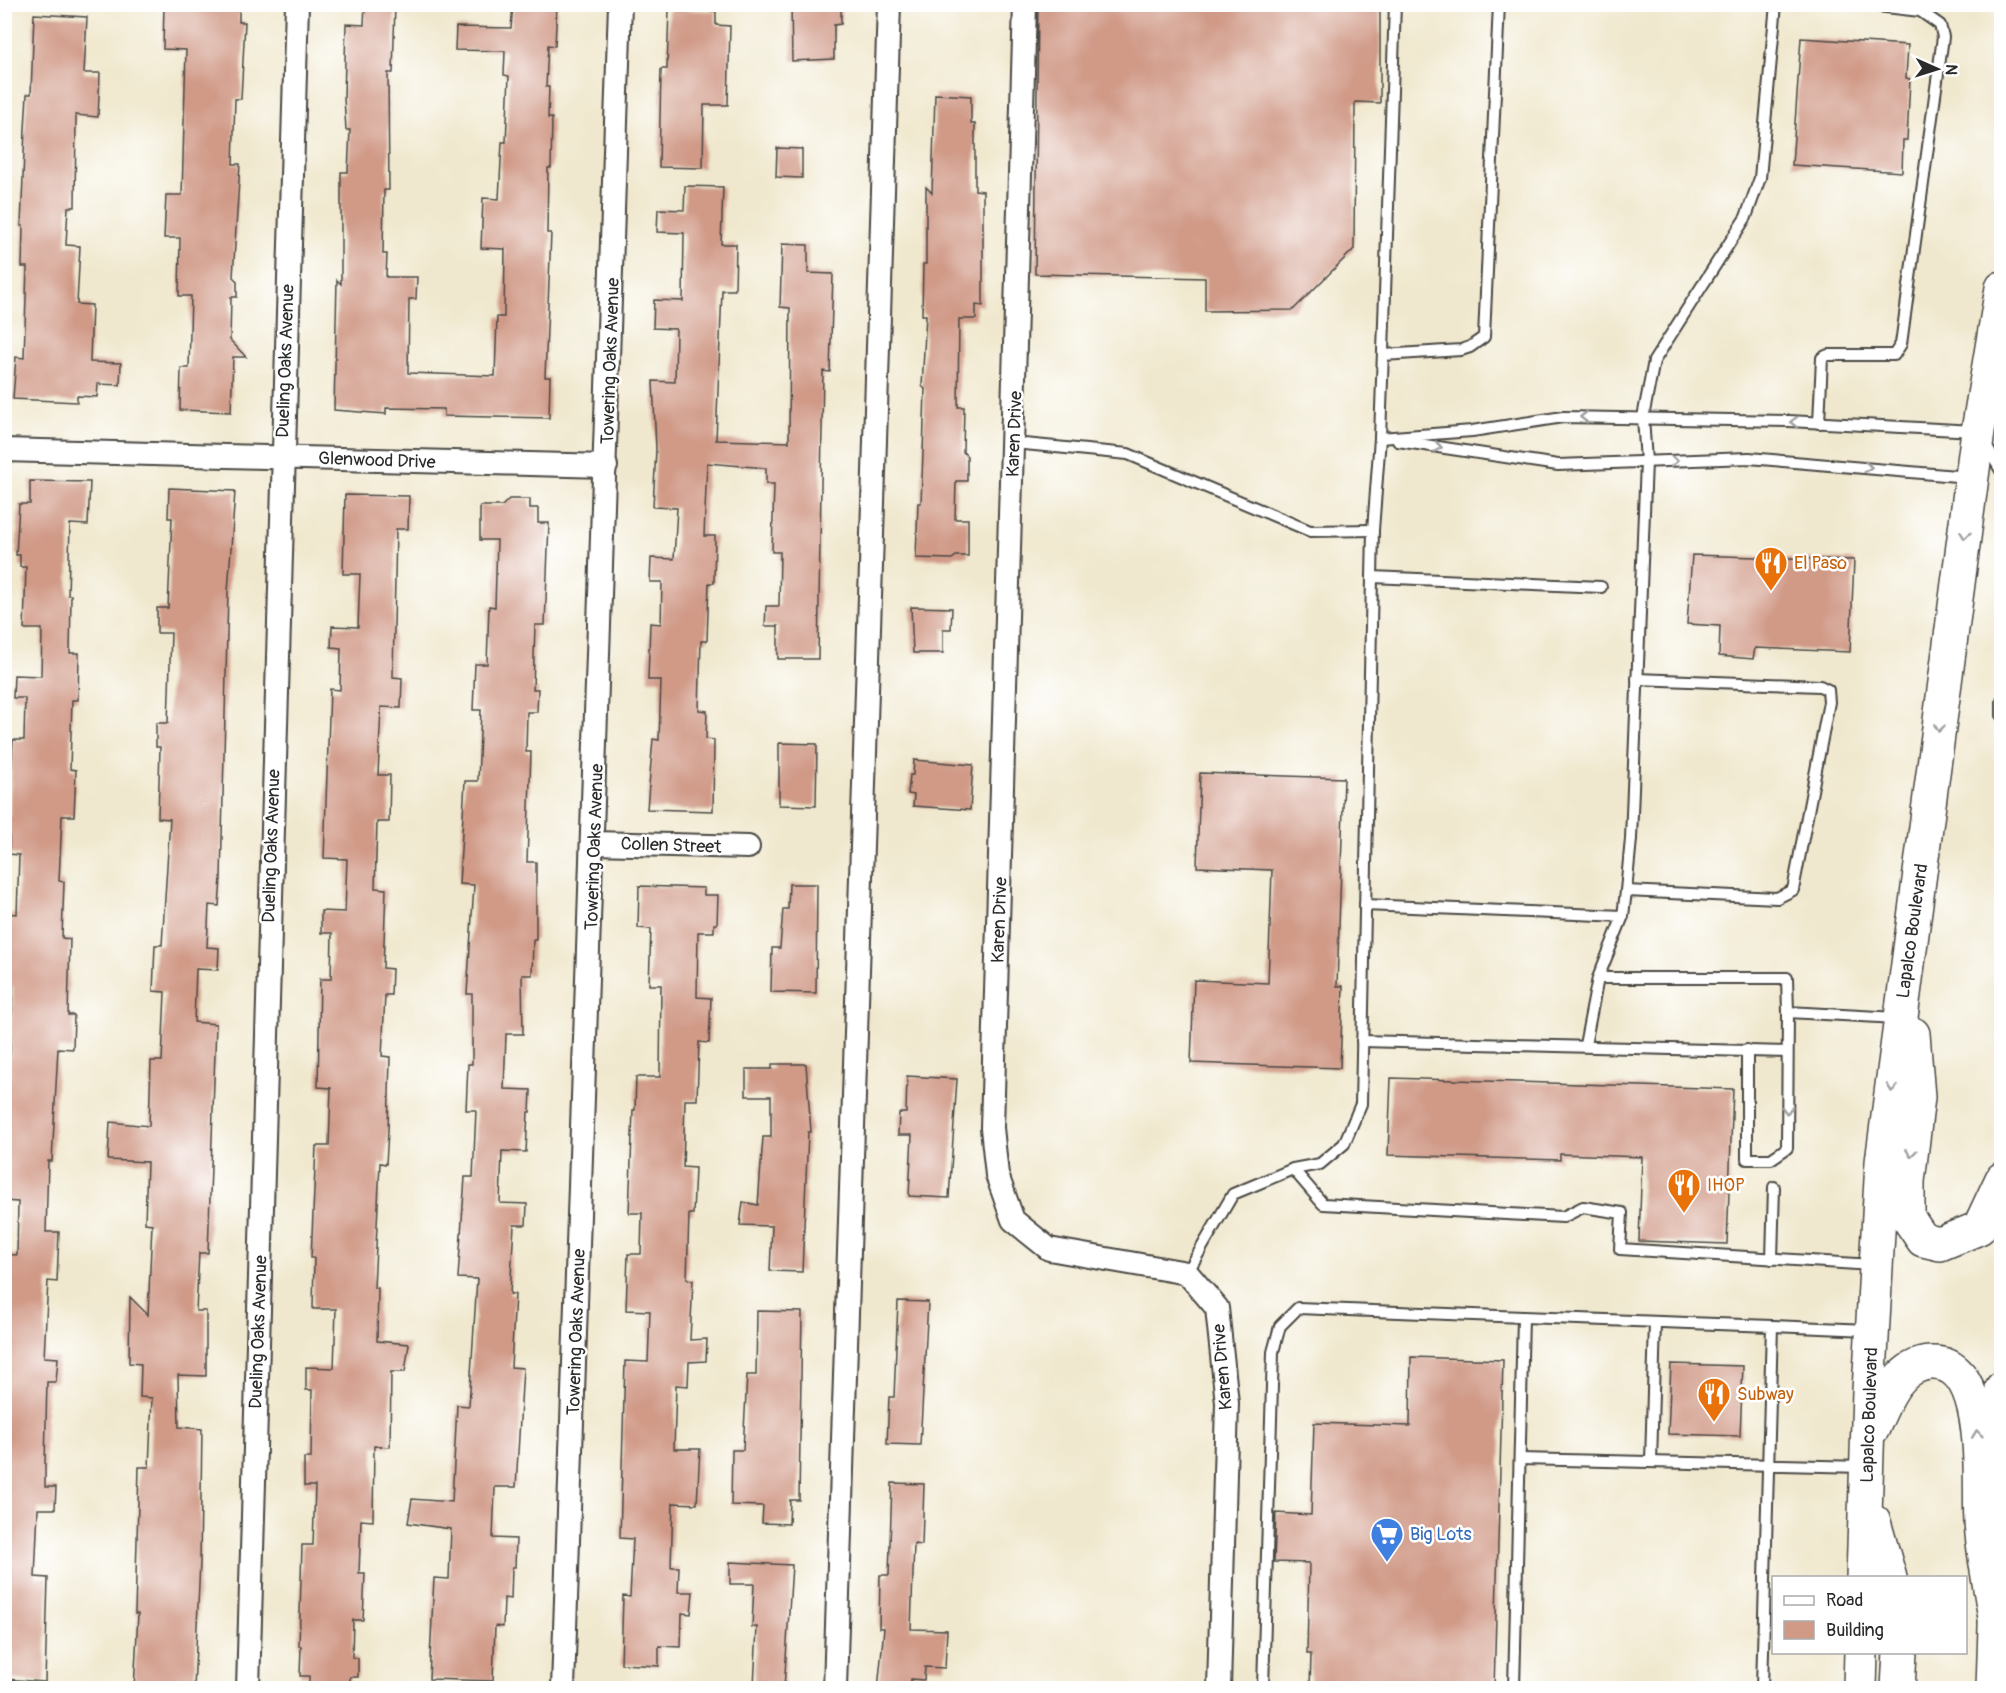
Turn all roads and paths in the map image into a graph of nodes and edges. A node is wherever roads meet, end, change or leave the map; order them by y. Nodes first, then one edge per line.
1 (297, 4) edge
2 (620, 4) edge
3 (889, 4) edge
4 (1024, 4) edge
5 (1395, 4) edge
6 (1499, 4) edge
7 (1776, 4) edge
8 (1860, 4) edge
9 (2001, 288) edge
10 (1383, 355) junction
11 (1643, 417) junction
12 (1819, 423) junction
13 (1978, 431) junction
14 (1380, 438) junction
15 (1014, 443) junction
16 (4, 450) edge
17 (282, 458) junction
18 (1646, 462) junction
19 (606, 466) junction
20 (1993, 467) edge
21 (1373, 530) junction
22 (1372, 577) junction
23 (1601, 587) dead end
24 (1637, 679) junction
25 (2001, 701) edge
26 (2001, 716) edge
27 (594, 843) junction
28 (748, 847) dead end
29 (1626, 891) junction
30 (1365, 904) junction
31 (1623, 916) junction
32 (1907, 969) junction
33 (1598, 978) junction
34 (1788, 1012) junction
35 (1901, 1018) junction
36 (1362, 1041) junction
37 (1585, 1045) junction
38 (1747, 1050) junction
39 (1787, 1052) junction
40 (1293, 1169) junction
41 (2001, 1179) edge
42 (1774, 1187) dead end
43 (1772, 1259) junction
44 (1876, 1265) junction
45 (1187, 1273) junction
46 (1523, 1317) junction
47 (1655, 1322) junction
48 (1772, 1326) junction
49 (1873, 1330) junction
50 (2001, 1388) edge
51 (1520, 1459) junction
52 (2001, 1459) edge
53 (1651, 1462) junction
54 (1768, 1464) junction
55 (1867, 1467) junction
56 (2000, 1510) edge
57 (1863, 1576) edge
58 (1890, 1576) edge
59 (1998, 1618) edge
60 (1861, 1654) edge
61 (1900, 1654) edge
62 (248, 1689) edge
63 (563, 1689) edge
64 (835, 1689) edge
65 (1219, 1689) edge
66 (1263, 1689) edge
67 (1514, 1689) edge
68 (1762, 1689) edge
69 (1860, 1689) edge
70 (1898, 1689) edge
71 (1993, 1689) edge

1 - 17 street, Dueling Oaks Avenue
2 - 19 street, Towering Oaks Avenue
3 - 64 street
4 - 15 street, Karen Drive
5 - 10 lane
6 - 10 lane
7 - 11 lane
8 - 12 lane
9 - 13 main road, Lapalco Boulevard
10 - 14 lane
12 -> 11 lane
11 -> 14 lane
11 - 18 lane
12 - 13 lane
13 - 20 main road, Lapalco Boulevard
14 -> 18 lane
14 - 21 lane
15 - 21 lane
15 - 45 street, Karen Drive
16 - 17 street, Glenwood Drive
17 - 19 street, Glenwood Drive
17 - 62 street, Dueling Oaks Avenue
18 -> 20 lane
18 - 24 lane
19 - 27 street, Towering Oaks Avenue
20 -> 32 main road, Lapalco Boulevard
21 - 22 lane
22 - 23 lane
22 - 30 lane
24 - 29 lane
24 - 29 lane
25 - 26 lane
27 - 28 street, Collen Street
27 - 63 street, Towering Oaks Avenue
29 - 31 lane
30 - 31 lane
30 - 36 lane
31 - 33 lane
32 - 35 main road, Lapalco Boulevard
32 -> 41 main road
33 - 34 lane
33 - 37 lane
34 - 35 lane
34 - 39 lane
35 -> 44 main road, Lapalco Boulevard
36 - 37 lane
36 - 40 lane
37 - 38 lane
38 - 39 lane
39 -> 38 lane
40 - 43 lane
40 - 45 lane
42 - 43 lane
43 - 44 lane
44 - 49 main road, Lapalco Boulevard
45 - 65 street, Karen Drive
46 - 47 lane
46 - 51 lane
46 - 66 lane
47 - 48 lane
47 - 53 lane
48 - 49 lane
48 - 54 lane
49 - 55 main road, Lapalco Boulevard
50 - 52 main road
51 - 53 lane
51 - 67 lane
52 - 56 main road
53 - 54 lane
54 - 55 lane
54 - 68 lane
55 - 57 main road, Lapalco Boulevard
55 - 58 main road
59 -> 55 main road
56 - 59 main road
59 - 71 main road
60 - 69 main road
61 - 70 main road

